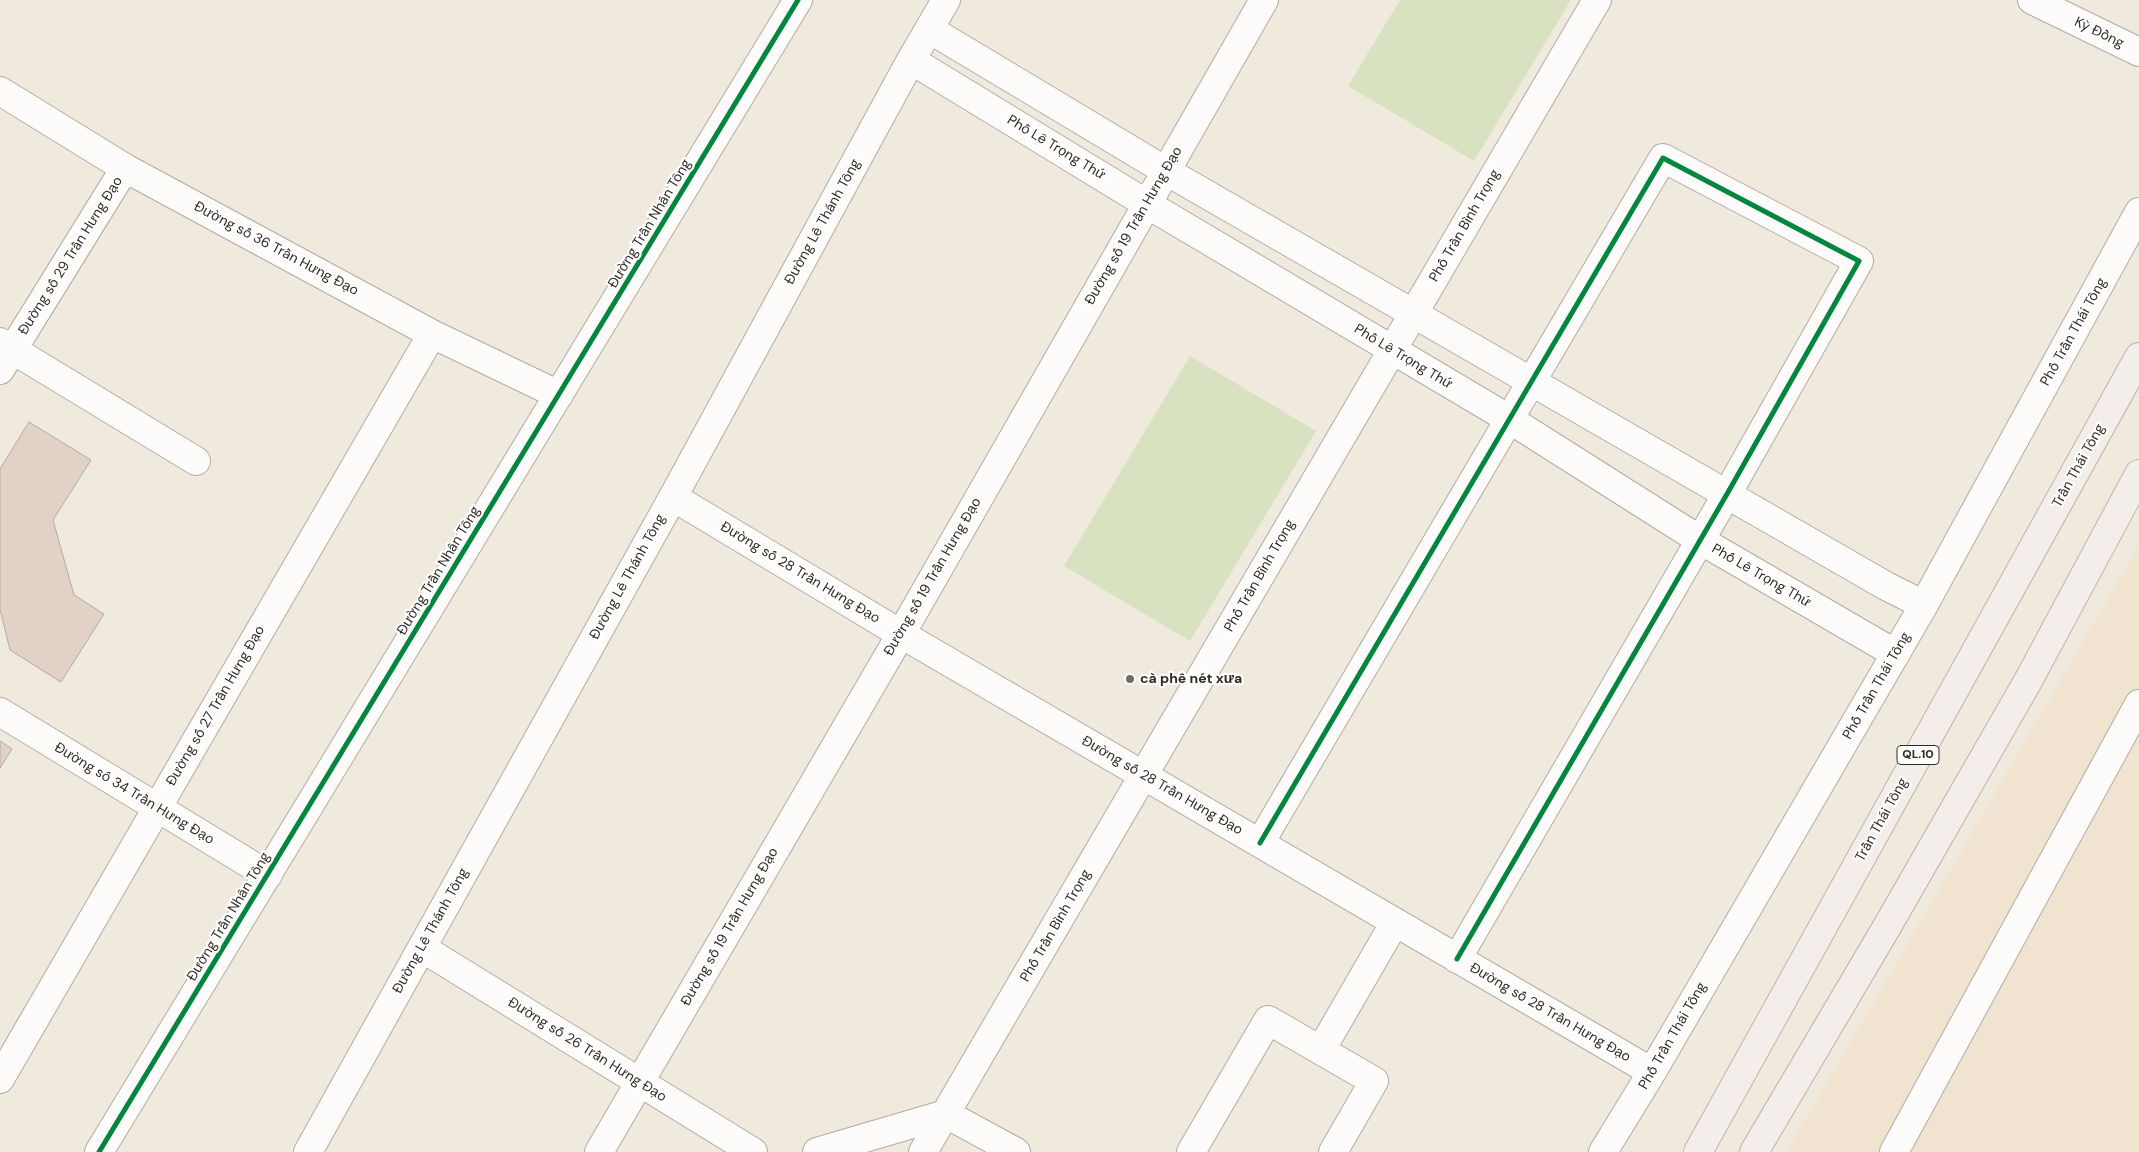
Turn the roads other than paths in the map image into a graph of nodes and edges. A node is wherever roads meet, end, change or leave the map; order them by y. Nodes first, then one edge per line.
1 (798, 0) edge
2 (946, 0) edge
3 (1264, 0) edge
4 (1597, 0) edge
5 (2032, 0) edge
6 (929, 29) junction
7 (2139, 52) edge
8 (911, 60) junction
9 (0, 91) edge
10 (125, 168) junction
11 (1166, 170) junction
12 (1147, 204) junction
13 (2139, 212) edge
14 (1414, 314) junction
15 (432, 334) junction
16 (1392, 351) junction
17 (4, 353) edge
18 (2139, 357) edge
19 (1532, 381) junction
20 (559, 395) junction
21 (1509, 419) junction
22 (196, 461) dead end
23 (2139, 474) edge
24 (1728, 494) junction
25 (673, 497) junction
26 (1700, 540) junction
27 (1924, 605) junction
28 (901, 634) junction
29 (1896, 654) junction
30 (2139, 704) edge
31 (0, 712) edge
32 (1143, 776) junction
33 (157, 808) junction
34 (1260, 844) junction
35 (268, 875) junction
36 (1395, 922) junction
37 (422, 948) junction
38 (1457, 958) junction
39 (1321, 1050) junction
40 (1652, 1072) junction
41 (0, 1079) edge
42 (640, 1082) junction
43 (946, 1114) junction
44 (98, 1152) edge
45 (308, 1152) edge
46 (599, 1152) edge
47 (752, 1152) edge
48 (817, 1152) edge
49 (923, 1152) edge
50 (1016, 1152) edge
51 (1191, 1152) edge
52 (1333, 1152) edge
53 (1603, 1152) edge
54 (1698, 1152) edge
55 (1754, 1152) edge
56 (1894, 1152) edge

1 - 20 street, Đường Trần Nhân Tông
2 - 6 street, Đường Lê Thánh Tông
3 - 11 street, Đường số 19 Trần Hưng Đạo
4 - 14 street, Phố Trần Bình Trọng
5 - 7 street, Kỳ Đồng
6 - 8 street, Đường Lê Thánh Tông
6 - 11 street
8 - 12 street, Phố Lê Trọng Thứ
8 - 25 street, Đường Lê Thánh Tông
9 - 10 street, Đường số 36 Trần Hưng Đạo
10 - 15 street, Đường số 36 Trần Hưng Đạo
10 - 17 street, Đường số 29 Trần Hưng Đạo
11 - 12 street, Đường số 19 Trần Hưng Đạo
11 - 14 street
12 - 16 street, Phố Lê Trọng Thứ
12 - 28 street, Đường số 19 Trần Hưng Đạo
13 - 27 street, Phố Trần Thái Tông
14 - 16 street, Phố Trần Bình Trọng
14 - 19 street
15 - 20 street, Đường số 36 Trần Hưng Đạo
15 - 33 street, Đường số 27 Trần Hưng Đạo
16 - 21 street, Phố Lê Trọng Thứ
16 - 32 street, Phố Trần Bình Trọng
17 - 22 street
18 - 54 main road, Trần Thái Tông / QL.10
19 - 21 street
19 - 24 street
19 - 24 street
20 - 35 street, Đường Trần Nhân Tông
21 - 26 street, Phố Lê Trọng Thứ
21 - 34 street
23 - 55 main road
24 - 26 street
24 - 27 street
25 - 28 street, Đường số 28 Trần Hưng Đạo
25 - 37 street, Đường Lê Thánh Tông
26 - 29 street, Phố Lê Trọng Thứ
26 - 38 street
27 - 29 street, Phố Trần Thái Tông
28 - 32 street, Đường số 28 Trần Hưng Đạo
28 - 42 street, Đường số 19 Trần Hưng Đạo
29 - 40 street, Phố Trần Thái Tông
30 - 56 street
31 - 33 street, Đường số 34 Trần Hưng Đạo
32 - 34 street, Đường số 28 Trần Hưng Đạo
32 - 43 street, Phố Trần Bình Trọng
33 - 35 street, Đường số 34 Trần Hưng Đạo
33 - 41 street, Đường số 27 Trần Hưng Đạo
34 - 36 street, Đường số 28 Trần Hưng Đạo
35 - 44 street, Đường Trần Nhân Tông
36 - 38 street, Đường số 28 Trần Hưng Đạo
36 - 39 street
37 - 42 street, Đường số 26 Trần Hưng Đạo
37 - 45 street, Đường Lê Thánh Tông
38 - 40 street, Đường số 28 Trần Hưng Đạo
39 - 51 street
39 - 52 street
40 - 53 street, Phố Trần Thái Tông
42 - 46 street, Đường số 19 Trần Hưng Đạo
42 - 47 street, Đường số 26 Trần Hưng Đạo
43 - 48 street
43 - 49 street, Phố Trần Bình Trọng
43 - 50 street

